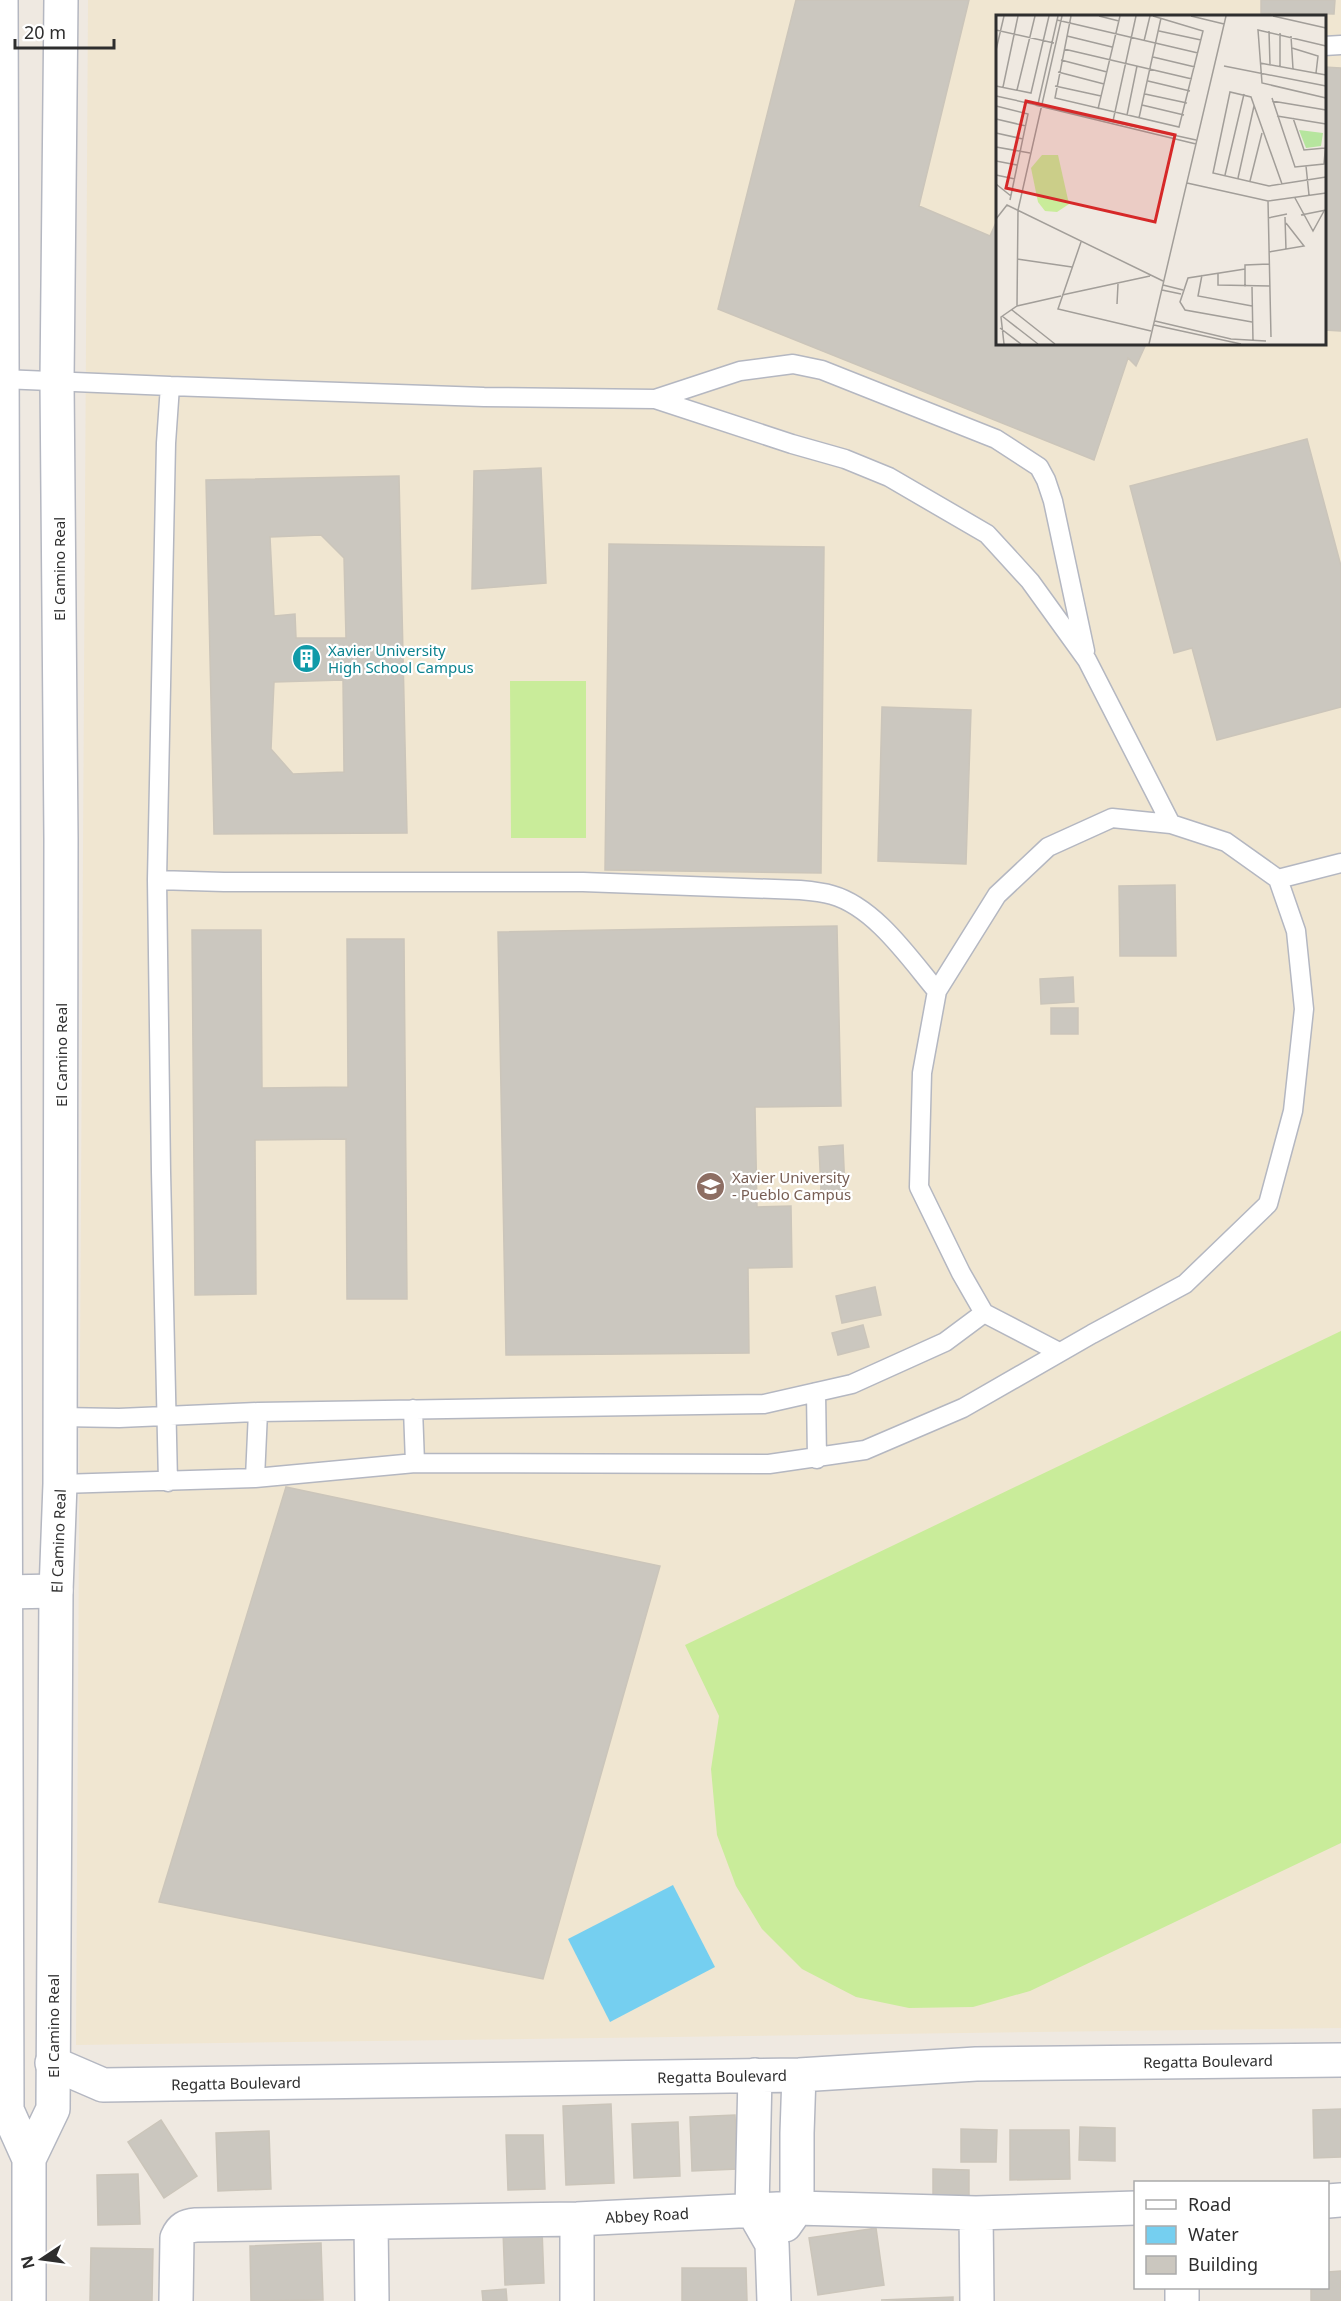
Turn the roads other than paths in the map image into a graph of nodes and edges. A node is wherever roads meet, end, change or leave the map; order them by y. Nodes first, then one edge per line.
1 (1, 0) edge
2 (61, 0) edge
3 (1341, 45) edge
4 (1326, 46) edge
5 (2, 379) junction
6 (57, 381) junction
7 (170, 386) junction
8 (655, 399) junction
9 (1087, 660) junction
10 (1171, 824) junction
11 (1341, 863) edge
12 (1278, 879) junction
13 (157, 880) junction
14 (1, 964) edge
15 (937, 991) junction
16 (2, 1001) edge
17 (984, 1314) junction
18 (1059, 1352) junction
19 (816, 1392) junction
20 (413, 1409) junction
21 (258, 1412) junction
22 (166, 1415) junction
23 (60, 1417) junction
24 (817, 1459) junction
25 (415, 1463) junction
26 (255, 1478) junction
27 (168, 1482) junction
28 (60, 1484) junction
29 (56, 1591) junction
30 (5, 1592) junction
31 (1341, 2060) edge
32 (52, 2063) junction
33 (3, 2064) edge
34 (755, 2075) junction
35 (800, 2075) junction
36 (103, 2085) junction
37 (53, 2109) junction
38 (3, 2110) edge
39 (29, 2159) junction
40 (752, 2208) junction
41 (797, 2208) junction
42 (1134, 2208) edge
43 (976, 2213) junction
44 (577, 2219) junction
45 (371, 2223) junction
46 (772, 2244) junction
47 (29, 2301) edge
48 (176, 2301) edge
49 (372, 2301) edge
50 (577, 2301) edge
51 (774, 2301) edge
52 (977, 2301) edge

1 - 5 street
2 - 6 street, El Camino Real
3 - 4 lane
5 - 6 lane
5 - 14 street
6 - 7 lane
6 - 23 street, El Camino Real
7 - 8 lane
7 - 13 lane
8 - 9 lane
8 - 9 lane
9 - 10 lane
10 - 12 lane
10 - 15 lane
11 - 12 lane
12 - 18 lane
13 - 15 lane
13 - 22 lane
14 - 16 street
15 - 17 lane
16 - 30 street
17 - 18 lane
17 - 19 lane
18 - 24 lane
19 - 20 lane
19 - 24 lane
20 - 21 lane
20 - 25 lane
21 - 22 lane
21 - 26 lane
22 - 23 lane
22 - 27 lane
23 - 28 street, El Camino Real
24 - 25 lane
25 - 26 lane
26 - 27 lane
27 - 28 lane
28 - 29 street, El Camino Real
29 - 30 street
29 - 32 street, El Camino Real
30 - 33 street
31 - 35 street, Regatta Boulevard
32 - 33 street, Regatta Boulevard
32 - 36 street, Regatta Boulevard
32 - 37 street, El Camino Real
33 - 38 street
34 - 35 street, Regatta Boulevard
34 - 36 street, Regatta Boulevard
34 - 40 street
35 - 41 street
36 - 37 street, Regatta Boulevard
37 - 38 street, Regatta Boulevard
37 - 39 street
38 - 39 street
39 - 47 street
40 - 41 street, Abbey Road
40 - 44 street, Abbey Road
40 - 46 street
41 - 43 street, Abbey Road
41 - 46 street
42 - 43 street, Abbey Road
43 - 52 street
44 - 45 street, Abbey Road
44 - 50 street
45 - 48 street, Abbey Road
45 - 49 street
46 - 51 street

